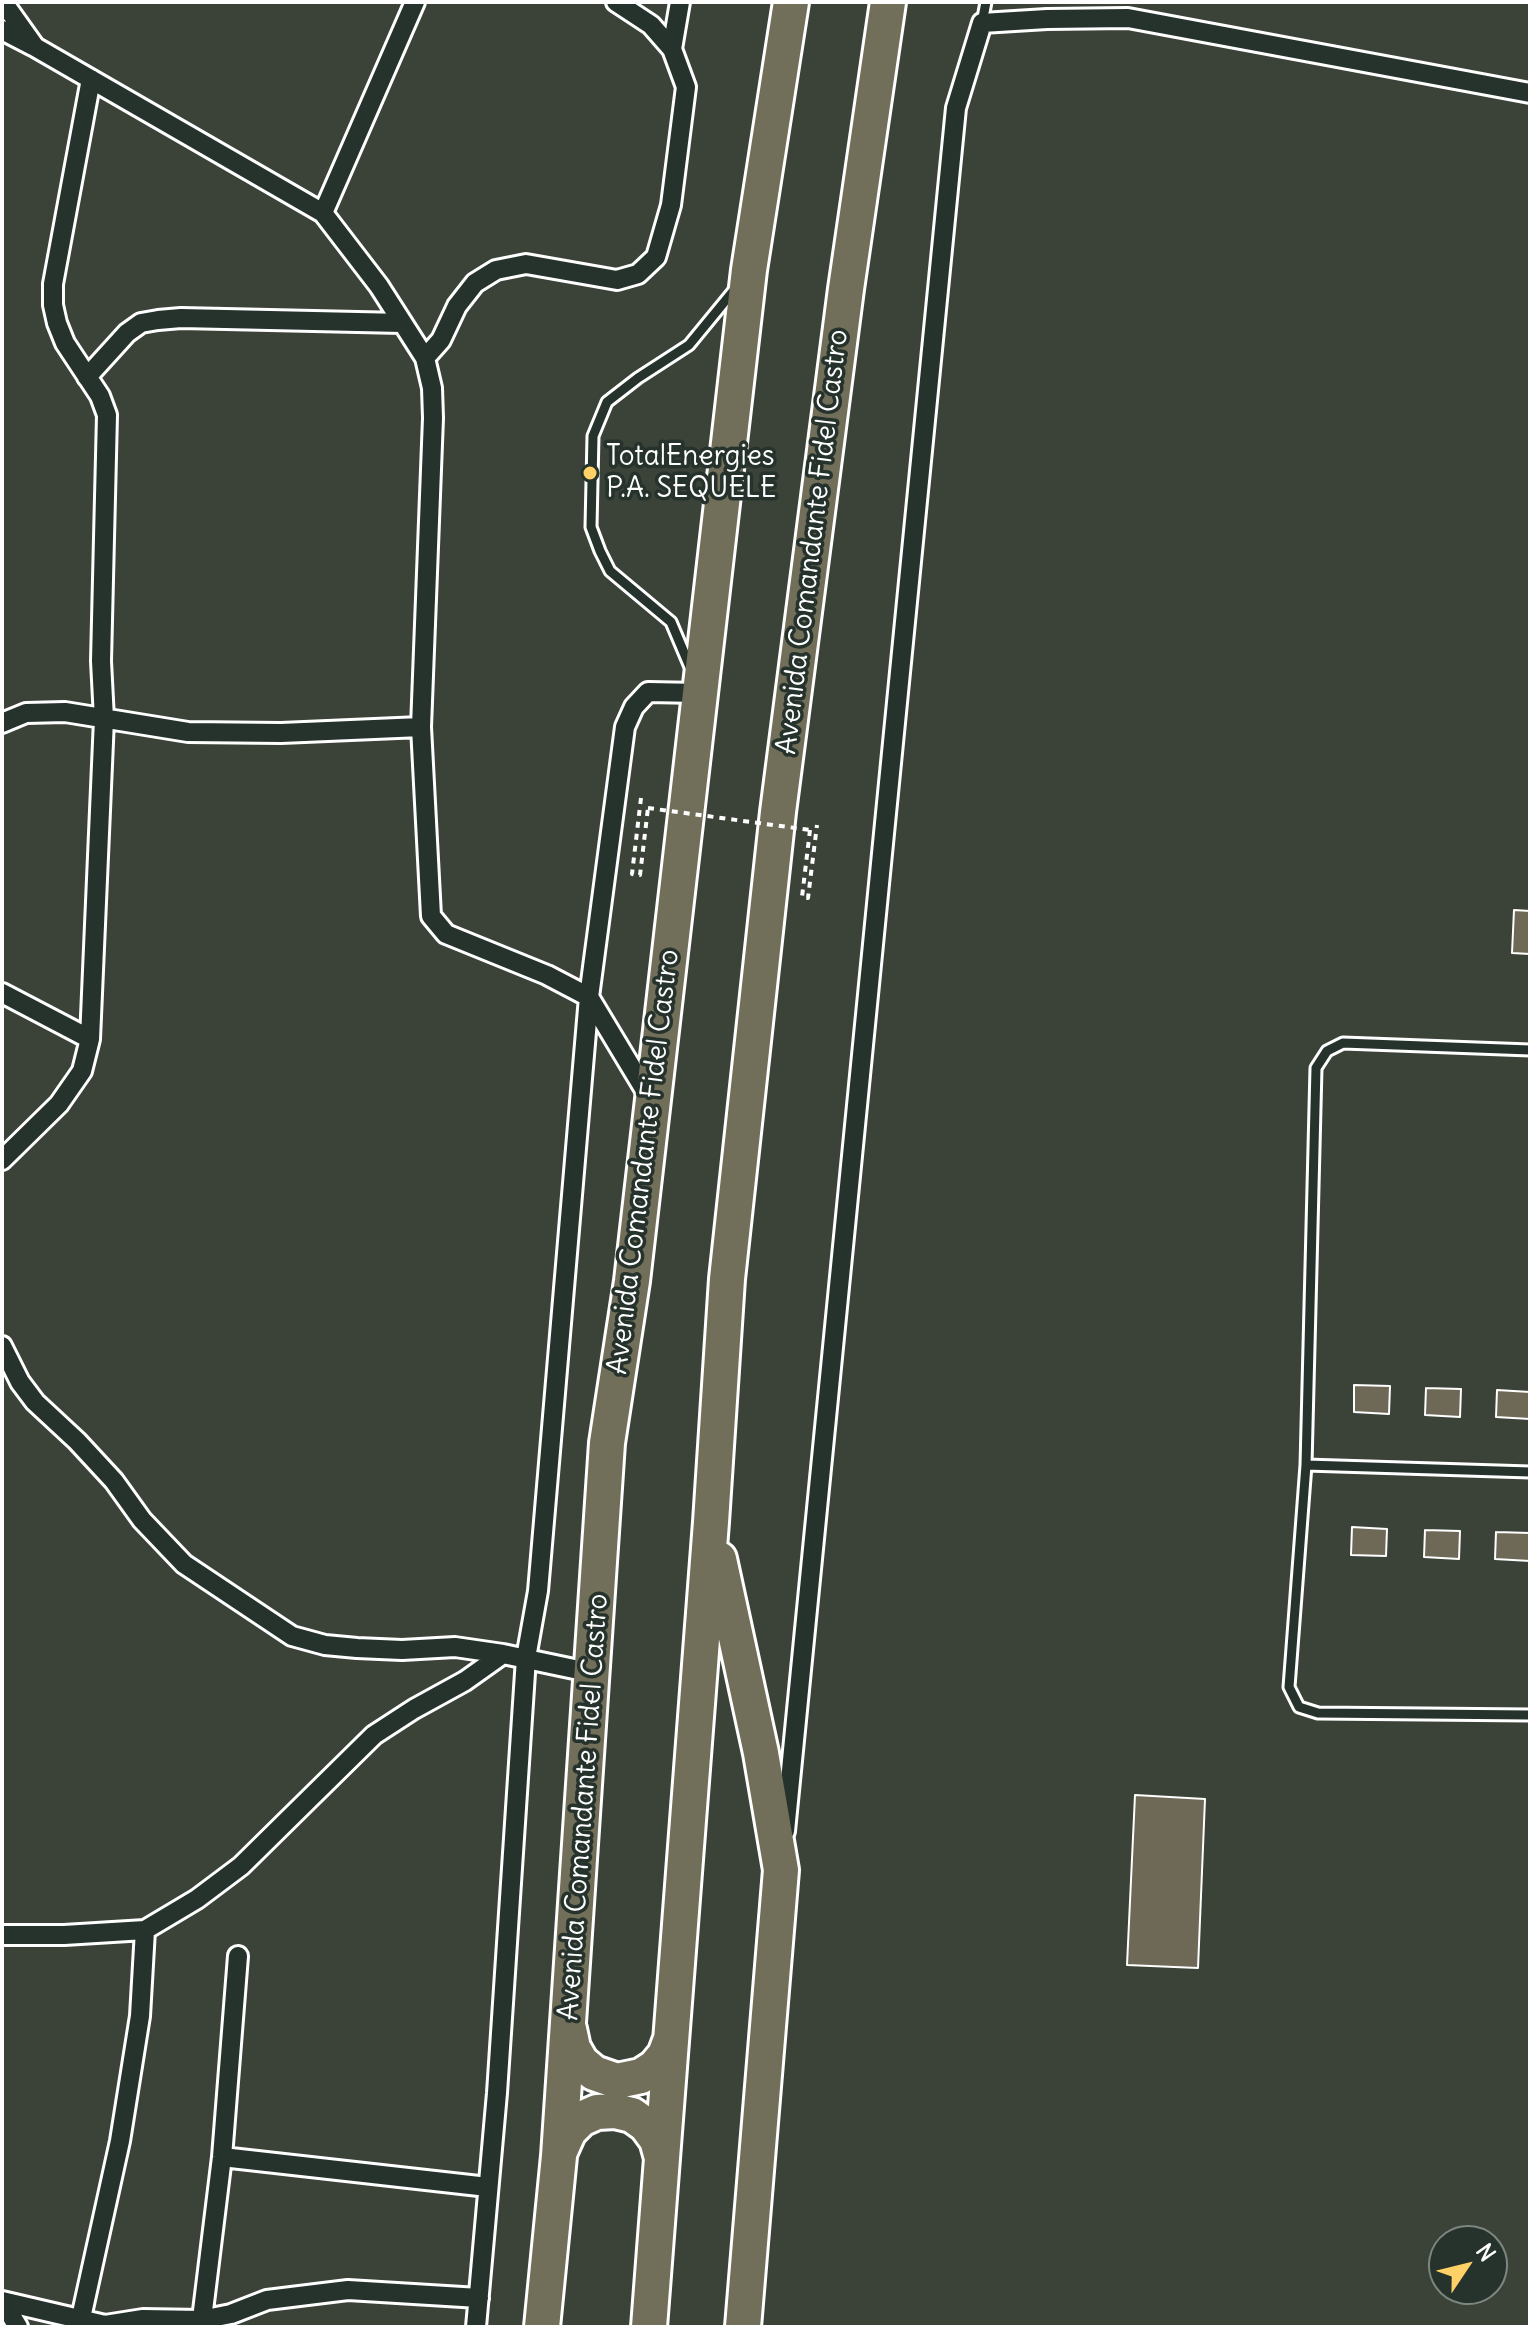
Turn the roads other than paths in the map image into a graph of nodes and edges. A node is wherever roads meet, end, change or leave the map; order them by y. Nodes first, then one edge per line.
1 (3, 2) edge
2 (415, 2) edge
3 (616, 2) edge
4 (680, 2) edge
5 (791, 2) edge
6 (888, 2) edge
7 (986, 2) edge
8 (982, 23) junction
9 (2, 30) edge
10 (35, 47) junction
11 (672, 49) junction
12 (91, 79) junction
13 (1530, 93) edge
14 (323, 213) junction
15 (749, 270) junction
16 (402, 323) junction
17 (425, 358) junction
18 (87, 377) junction
19 (699, 693) junction
20 (104, 719) junction
21 (2, 723) edge
22 (421, 727) junction
23 (2, 993) edge
24 (589, 997) junction
25 (90, 1039) junction
26 (1530, 1050) edge
27 (653, 1102) junction
28 (2, 1160) edge
29 (2, 1346) edge
30 (1306, 1465) junction
31 (1530, 1472) edge
32 (711, 1522) junction
33 (503, 1654) junction
34 (526, 1658) junction
35 (593, 1673) junction
36 (1530, 1715) edge
37 (781, 1870) junction
38 (145, 1930) junction
39 (2, 1935) edge
40 (238, 1956) dead end
41 (569, 2023) junction
42 (672, 2031) junction
43 (559, 2156) junction
44 (222, 2157) junction
45 (662, 2164) junction
46 (488, 2187) junction
47 (479, 2298) junction
48 (3, 2301) edge
49 (80, 2324) edge
50 (201, 2324) edge
51 (18, 2327) edge
52 (476, 2327) edge
53 (542, 2327) edge
54 (649, 2327) edge
55 (743, 2327) edge

1 - 10 street
2 - 14 street
3 - 11 street
4 - 11 street
5 - 15 highway, Avenida Comandante Fidel Castro
6 - 32 highway, Avenida Comandante Fidel Castro
7 - 8 lane
8 - 13 street
8 - 37 street
9 - 10 street
10 - 12 street
11 - 17 street
12 - 14 street
12 - 18 street
14 - 16 street
15 - 19 highway, Avenida Comandante Fidel Castro
15 - 19 lane
16 - 17 street
16 - 18 street
17 - 22 street
18 - 20 street
19 - 24 street
19 - 27 highway, Avenida Comandante Fidel Castro
20 - 21 street
20 - 22 street
20 - 25 street
22 - 24 street
23 - 25 street
24 - 27 street
24 - 34 street
25 - 28 street
26 - 30 lane
27 - 35 highway, Avenida Comandante Fidel Castro
29 - 33 street
30 - 31 lane
30 - 36 lane
32 - 37 highway
32 - 42 highway, Avenida Comandante Fidel Castro
33 - 34 street
33 - 38 street
34 - 35 street
34 - 46 street
35 - 41 highway, Avenida Comandante Fidel Castro
37 - 55 highway
38 - 39 street
38 - 49 street
40 - 44 street
41 - 42 highway
41 - 43 highway, Avenida Comandante Fidel Castro
42 - 45 highway, Avenida Comandante Fidel Castro
43 - 45 highway
43 - 53 highway, Avenida Comandante Fidel Castro
44 - 46 street
44 - 50 street
45 - 54 highway, Avenida Comandante Fidel Castro
46 - 47 street
47 - 50 street
47 - 52 street
48 - 49 street
48 - 51 street
49 - 50 street

